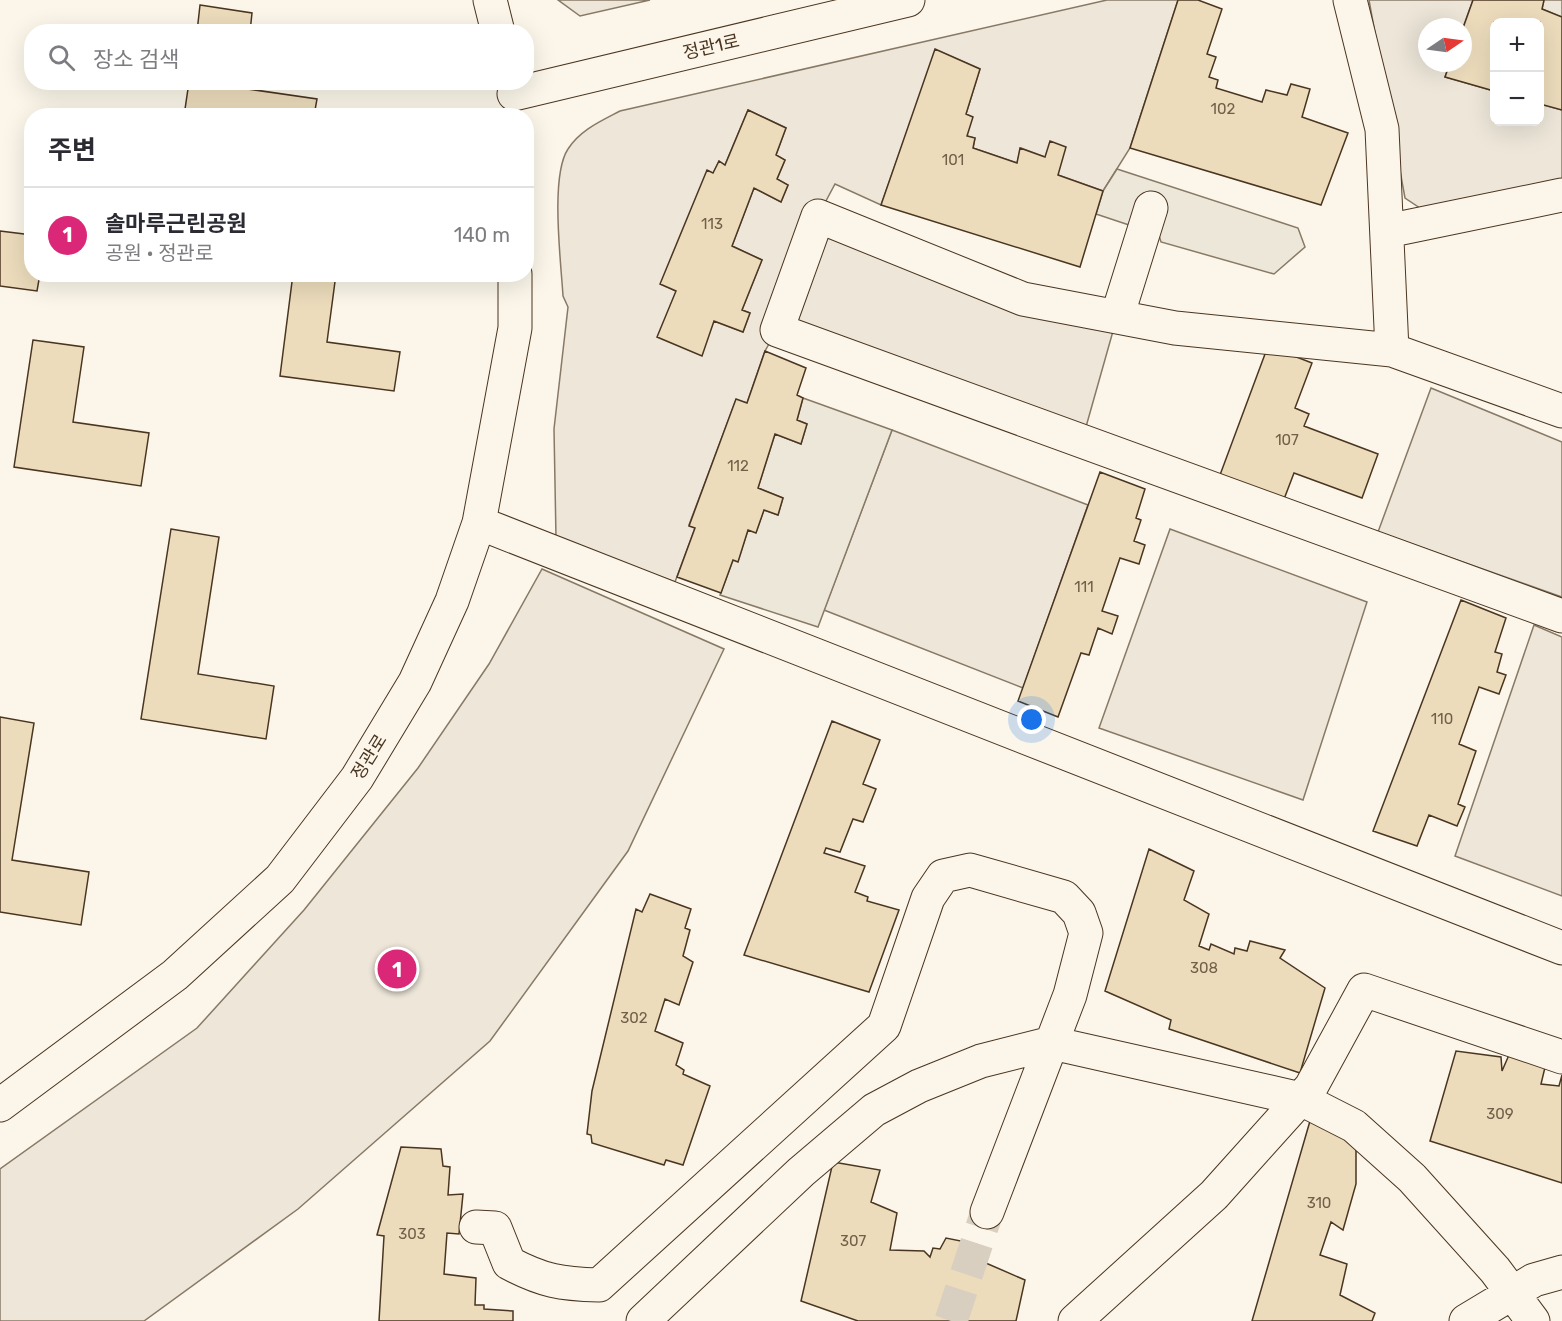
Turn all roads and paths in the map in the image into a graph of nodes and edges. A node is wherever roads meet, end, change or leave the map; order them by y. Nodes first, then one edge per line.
1 (490, 0) edge
2 (908, 0) edge
3 (1350, 0) edge
4 (496, 24) edge
5 (513, 97) edge
6 (1562, 195) edge
7 (1151, 208) dead end
8 (1387, 231) junction
9 (515, 282) edge
10 (1117, 317) junction
11 (1392, 350) junction
12 (1562, 411) edge
13 (479, 523) junction
14 (1562, 616) edge
15 (1562, 948) edge
16 (1052, 1043) junction
17 (1562, 1057) edge
18 (1301, 1099) junction
19 (0, 1105) edge
20 (987, 1212) tunnel mouth
21 (476, 1227) dead end
22 (1562, 1272) edge
23 (1513, 1293) junction
24 (643, 1321) edge
25 (1075, 1321) edge
26 (1466, 1321) edge
27 (1533, 1321) edge

1 - 4 street
2 - 5 street, 정관1로
3 - 8 street
6 - 8 street
7 - 10 street
8 - 11 street
9 - 13 street, 정관로
10 - 11 street
10 - 14 street
11 - 12 street
13 - 15 street
13 - 19 street, 정관로
16 - 18 street
16 - 20 street
16 - 21 street
16 - 24 street
17 - 18 street
18 - 23 street
18 - 25 street
22 - 23 street
23 - 26 street
23 - 27 street

